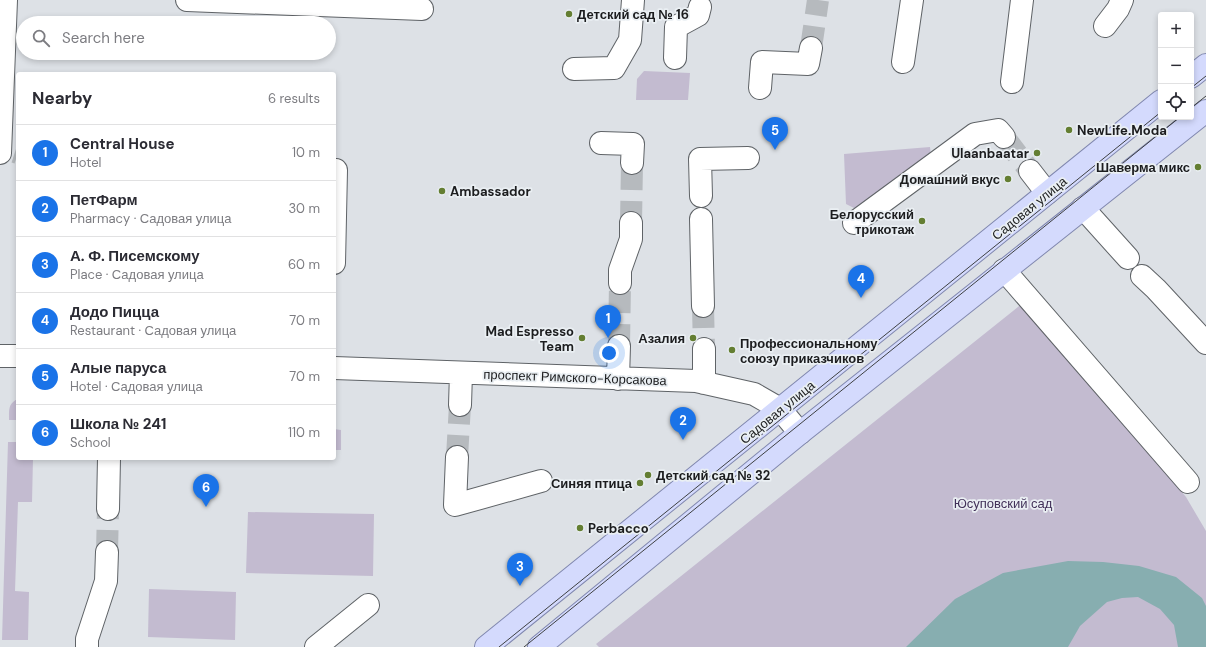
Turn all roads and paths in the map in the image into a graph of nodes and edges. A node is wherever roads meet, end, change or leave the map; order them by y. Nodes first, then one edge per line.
1 (6, 0) edge
2 (187, 0) edge
3 (633, 0) edge
4 (912, 0) edge
5 (1022, 0) edge
6 (1122, 0) edge
7 (700, 7) dead end
8 (422, 9) dead end
9 (1105, 26) dead end
10 (811, 48) tunnel mouth
11 (674, 58) dead end
12 (903, 62) dead end
13 (1206, 65) edge
14 (574, 69) dead end
15 (1194, 75) edge
16 (1012, 82) dead end
17 (760, 88) dead end
18 (1158, 103) edge
19 (1206, 110) edge
20 (1004, 136) tunnel mouth
21 (601, 143) dead end
22 (5, 152) edge
23 (748, 158) dead end
24 (632, 163) tunnel mouth
25 (1030, 171) tunnel mouth
26 (1047, 193) junction
27 (701, 196) dead end
28 (1083, 208) junction
29 (701, 219) dead end
30 (631, 223) tunnel mouth
31 (854, 224) dead end
32 (1128, 258) dead end
33 (1004, 270) junction
34 (1142, 276) dead end
35 (620, 283) tunnel mouth
36 (703, 306) tunnel mouth
37 (1206, 343) edge
38 (619, 346) tunnel mouth
39 (704, 349) tunnel mouth
40 (0, 356) edge
41 (16, 356) edge
42 (336, 368) edge
43 (461, 373) junction
44 (618, 379) junction
45 (704, 383) junction
46 (460, 405) tunnel mouth
47 (780, 409) junction
48 (800, 432) junction
49 (457, 457) tunnel mouth
50 (109, 460) edge
51 (541, 480) dead end
52 (1188, 482) dead end
53 (108, 509) tunnel mouth
54 (107, 552) tunnel mouth
55 (368, 605) dead end
56 (87, 647) edge
57 (316, 647) edge
58 (486, 647) edge
59 (539, 647) edge

1 - 22 street
2 - 8 street
3 - 14 street
4 - 12 street
5 - 16 street
6 - 9 street
7 - 11 street
10 - 17 street
13 - 15 main road
18 - 26 main road, Садовая улица
19 - 28 main road
20 - 31 street
21 - 24 street
23 - 27 street
25 - 26 street
26 - 47 main road, Садовая улица
28 - 32 street
28 - 33 main road
29 - 36 street
30 - 35 street
33 - 48 main road
33 - 52 street
34 - 37 street
38 - 44 street
39 - 45 street
40 - 41 street
42 - 43 street, проспект Римского-Корсакова
43 - 44 street, проспект Римского-Корсакова
43 - 46 street
44 - 45 street, проспект Римского-Корсакова
45 - 47 street, проспект Римского-Корсакова
47 - 48 street, проспект Римского-Корсакова
47 - 58 main road, Садовая улица
48 - 59 main road
49 - 51 street
50 - 53 street
54 - 56 street
55 - 57 street

